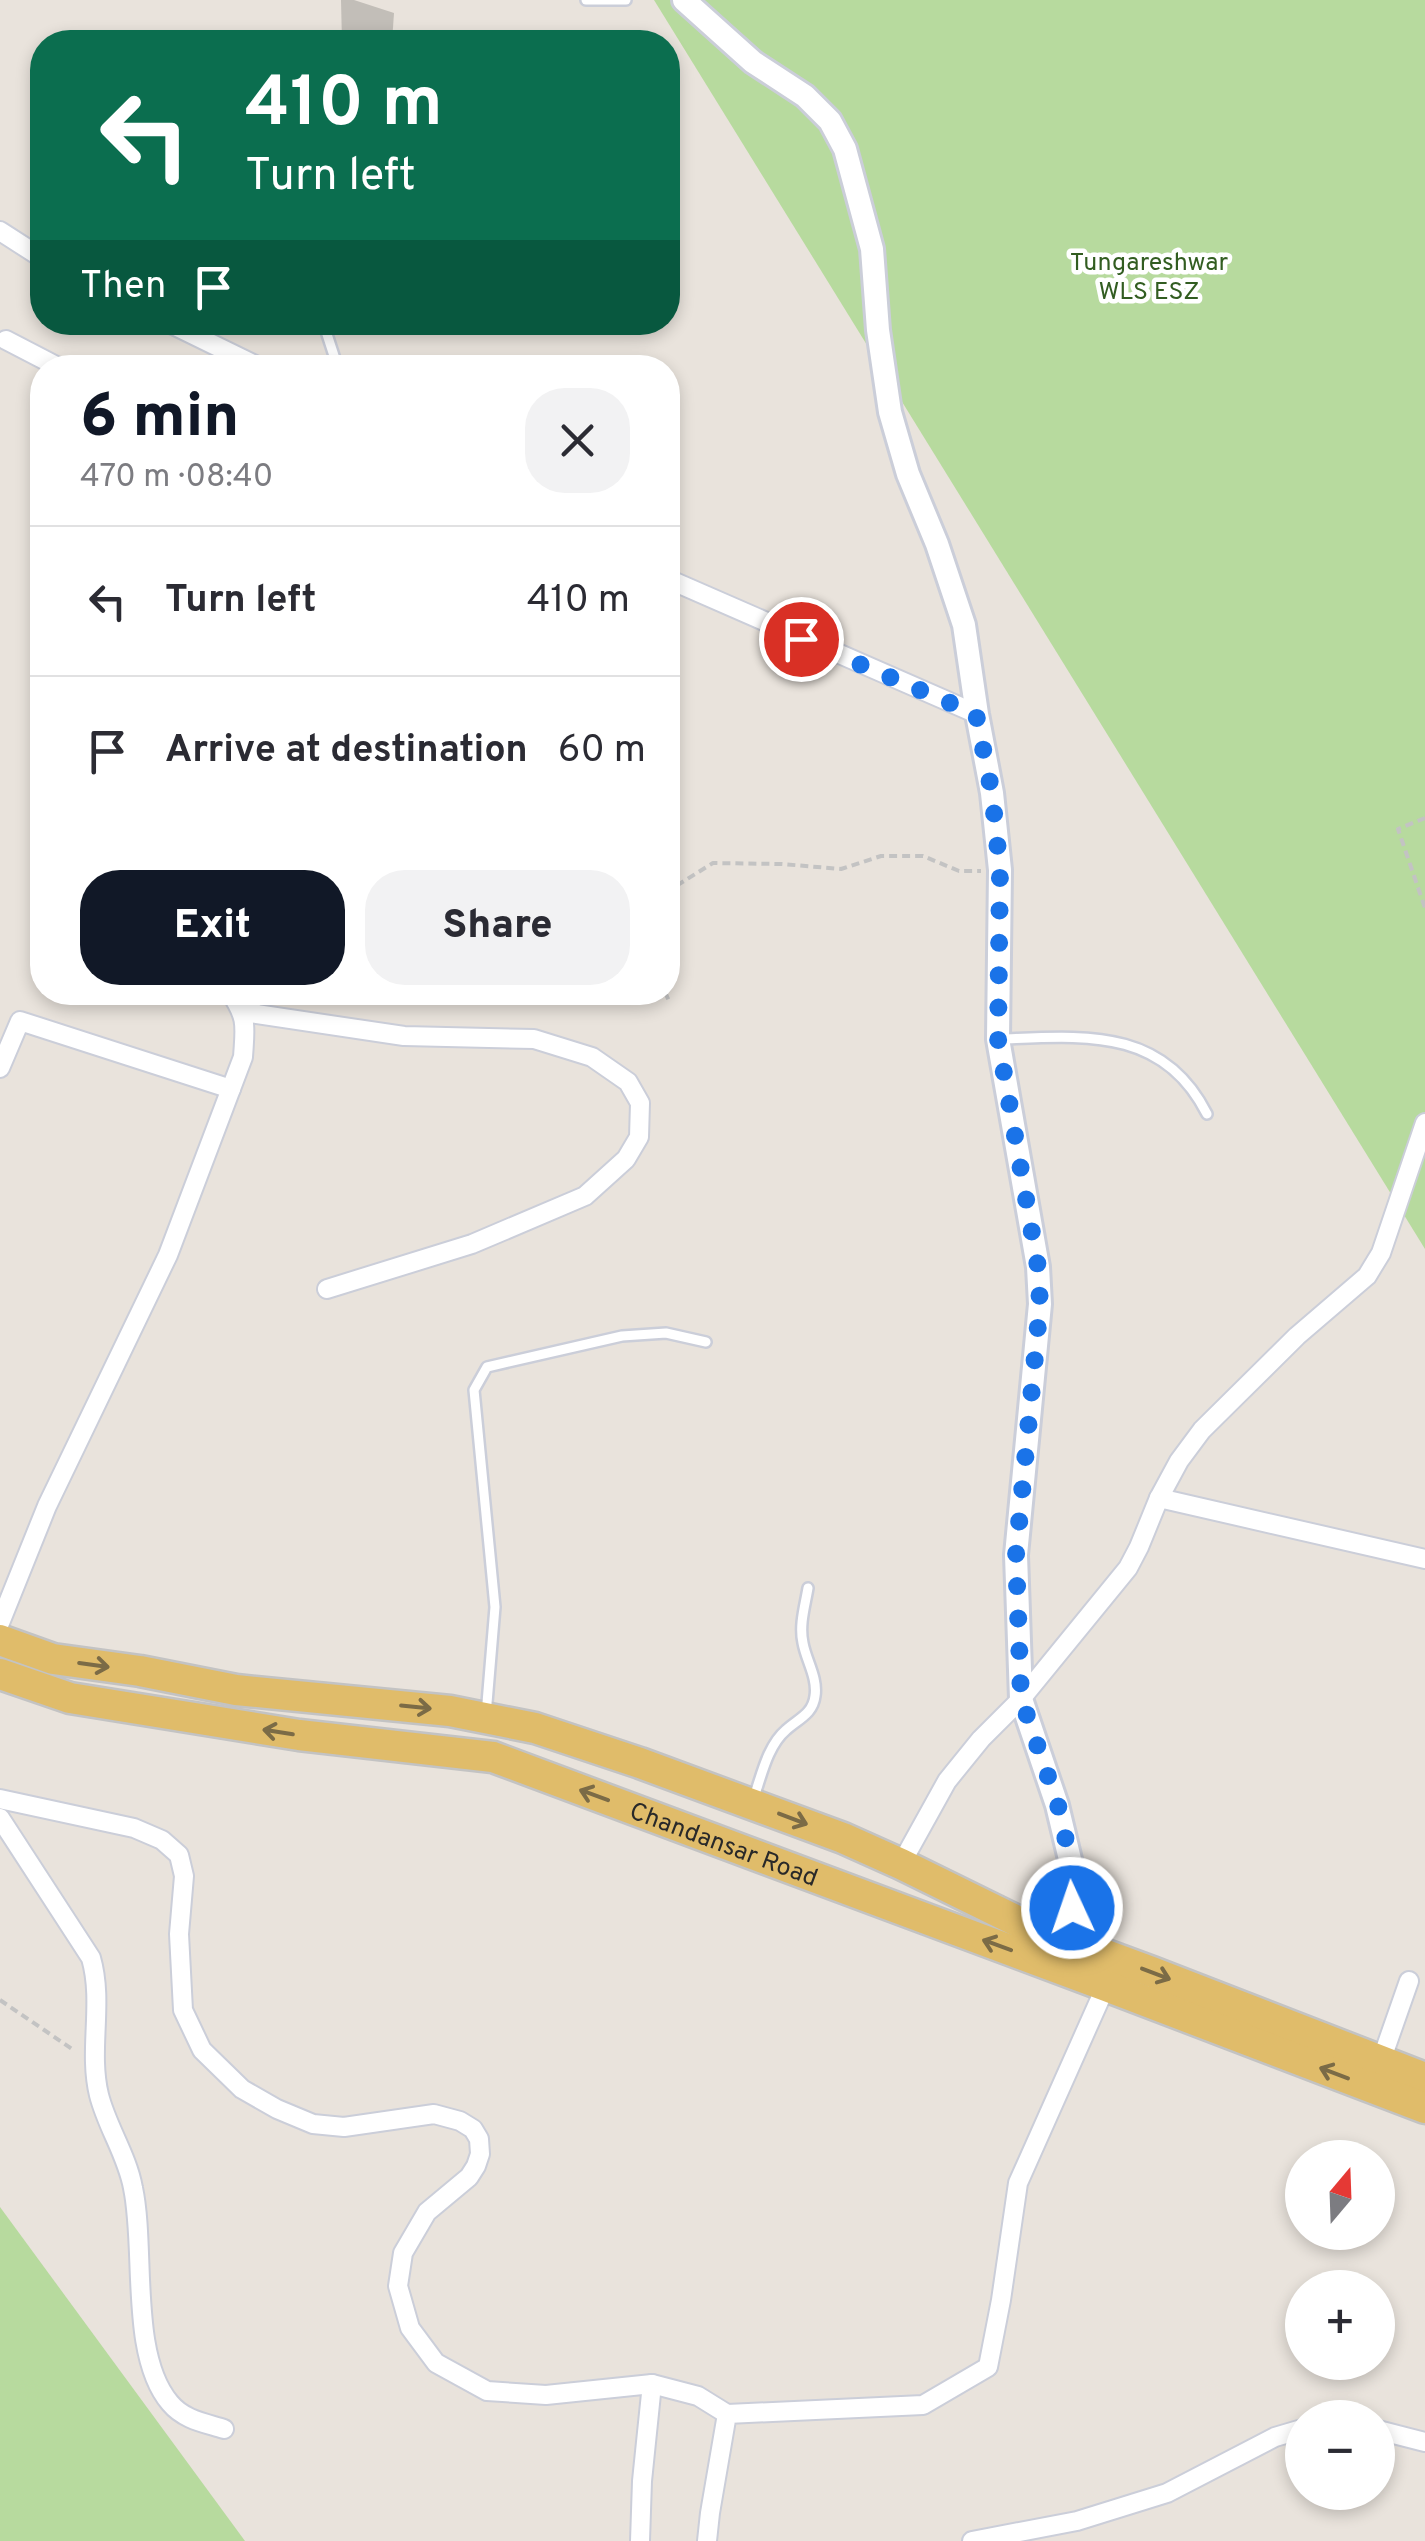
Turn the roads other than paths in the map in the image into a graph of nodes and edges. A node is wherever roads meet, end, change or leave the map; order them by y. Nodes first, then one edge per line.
1 (586, 0) edge
2 (626, 0) edge
3 (684, 0) edge
4 (0, 231) edge
5 (30, 250) edge
6 (194, 335) edge
7 (6, 340) dead end
8 (35, 355) edge
9 (234, 355) edge
10 (680, 584) edge
11 (976, 714) junction
12 (238, 1005) edge
13 (249, 1005) edge
14 (243, 1012) junction
15 (998, 1039) junction
16 (0, 1068) edge
17 (231, 1089) junction
18 (1207, 1114) dead end
19 (1425, 1123) edge
20 (326, 1289) dead end
21 (706, 1342) dead end
22 (1159, 1498) junction
23 (1425, 1559) edge
24 (808, 1588) dead end
25 (0, 1623) edge
26 (0, 1640) edge
27 (0, 1674) edge
28 (1021, 1698) junction
29 (486, 1718) junction
30 (0, 1799) edge
31 (752, 1803) junction
32 (0, 1818) edge
33 (901, 1864) junction
34 (1069, 1957) junction
35 (1112, 1973) junction
36 (1409, 1981) dead end
37 (1381, 2061) junction
38 (1425, 2078) edge
39 (1425, 2108) edge
40 (652, 2384) junction
41 (727, 2414) junction
42 (224, 2429) dead end
43 (1285, 2434) edge
44 (1395, 2434) edge
45 (1425, 2442) edge
46 (640, 2541) edge
47 (707, 2541) edge
48 (972, 2541) edge

1 - 2 lane
3 - 11 street
4 - 5 street
6 - 9 street
7 - 8 street
10 - 11 street
11 - 15 street
12 - 14 street
13 - 14 street
14 - 17 street
14 - 20 street
15 - 18 lane
15 - 28 street
16 - 17 street
17 - 25 street
19 - 22 street
21 - 29 lane
22 - 23 street
22 - 28 street
24 - 31 lane
26 -> 29 main road
34 -> 27 main road, Chandansar Road
28 - 33 street
28 - 34 street
29 - 31 main road
30 - 40 street
31 -> 33 main road
32 - 42 street
33 - 34 main road
34 - 35 main road
35 -> 37 main road
39 -> 35 main road
35 - 41 street
36 - 37 street
37 - 38 main road
40 - 41 street
40 - 46 street
41 - 47 street
43 - 48 street
44 - 45 street

